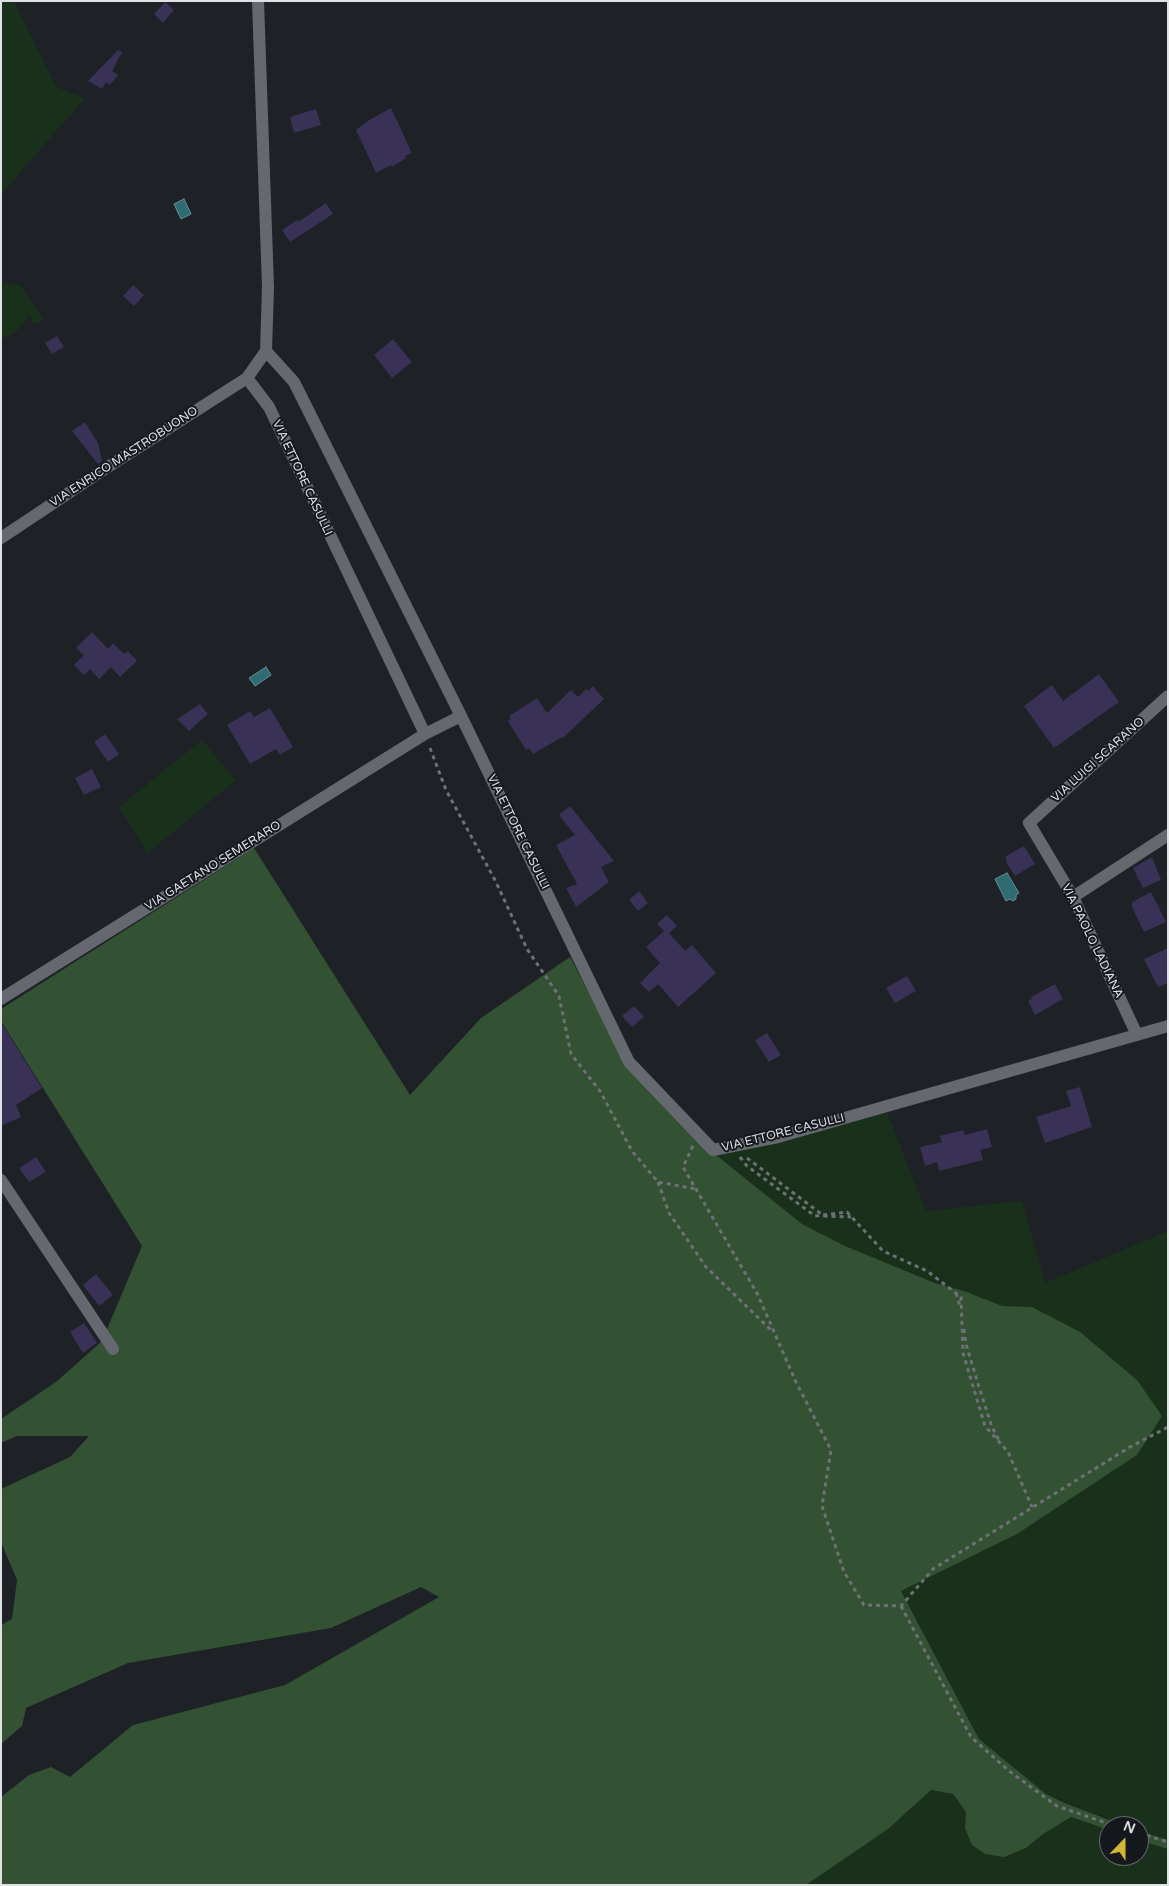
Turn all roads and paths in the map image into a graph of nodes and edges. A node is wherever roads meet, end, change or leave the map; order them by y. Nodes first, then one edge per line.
1 (258, 1) edge
2 (266, 351) junction
3 (247, 378) junction
4 (1, 538) edge
5 (1168, 696) edge
6 (461, 716) junction
7 (425, 734) junction
8 (1029, 824) joint
9 (1168, 834) edge
10 (1073, 897) junction
11 (1, 999) edge
12 (1168, 1026) edge
13 (1137, 1035) junction
14 (698, 1134) junction
15 (732, 1146) junction
16 (1, 1180) edge
17 (658, 1182) junction
18 (696, 1189) junction
19 (775, 1334) junction
20 (113, 1349) dead end
21 (1168, 1427) edge
22 (1032, 1507) junction
23 (901, 1606) junction
24 (1099, 1820) edge
25 (1149, 1836) edge
26 (1168, 1842) edge

1 - 2 street
2 - 3 street
2 - 6 street, VIA ETTORE CASULLI
3 - 4 street, VIA ENRICO MASTROBUONO
3 - 7 street, VIA ETTORE CASULLI
5 - 8 street, VIA LUIGI SCARANO
6 - 7 street
6 - 14 street, VIA ETTORE CASULLI
7 - 11 street, VIA GAETANO SEMERARO
7 - 17 path
8 - 10 street, VIA PAOLO LADIANA
9 - 10 street
10 - 13 street, VIA PAOLO LADIANA
12 - 13 street, VIA ETTORE CASULLI
13 - 15 street, VIA ETTORE CASULLI
14 - 15 street, VIA ETTORE CASULLI
14 - 18 path
15 - 22 path
15 - 22 path
16 - 20 street
17 - 18 path
17 - 19 path
18 - 19 path
19 - 23 path
21 - 22 path
22 - 23 path
23 - 24 path
25 - 26 path

